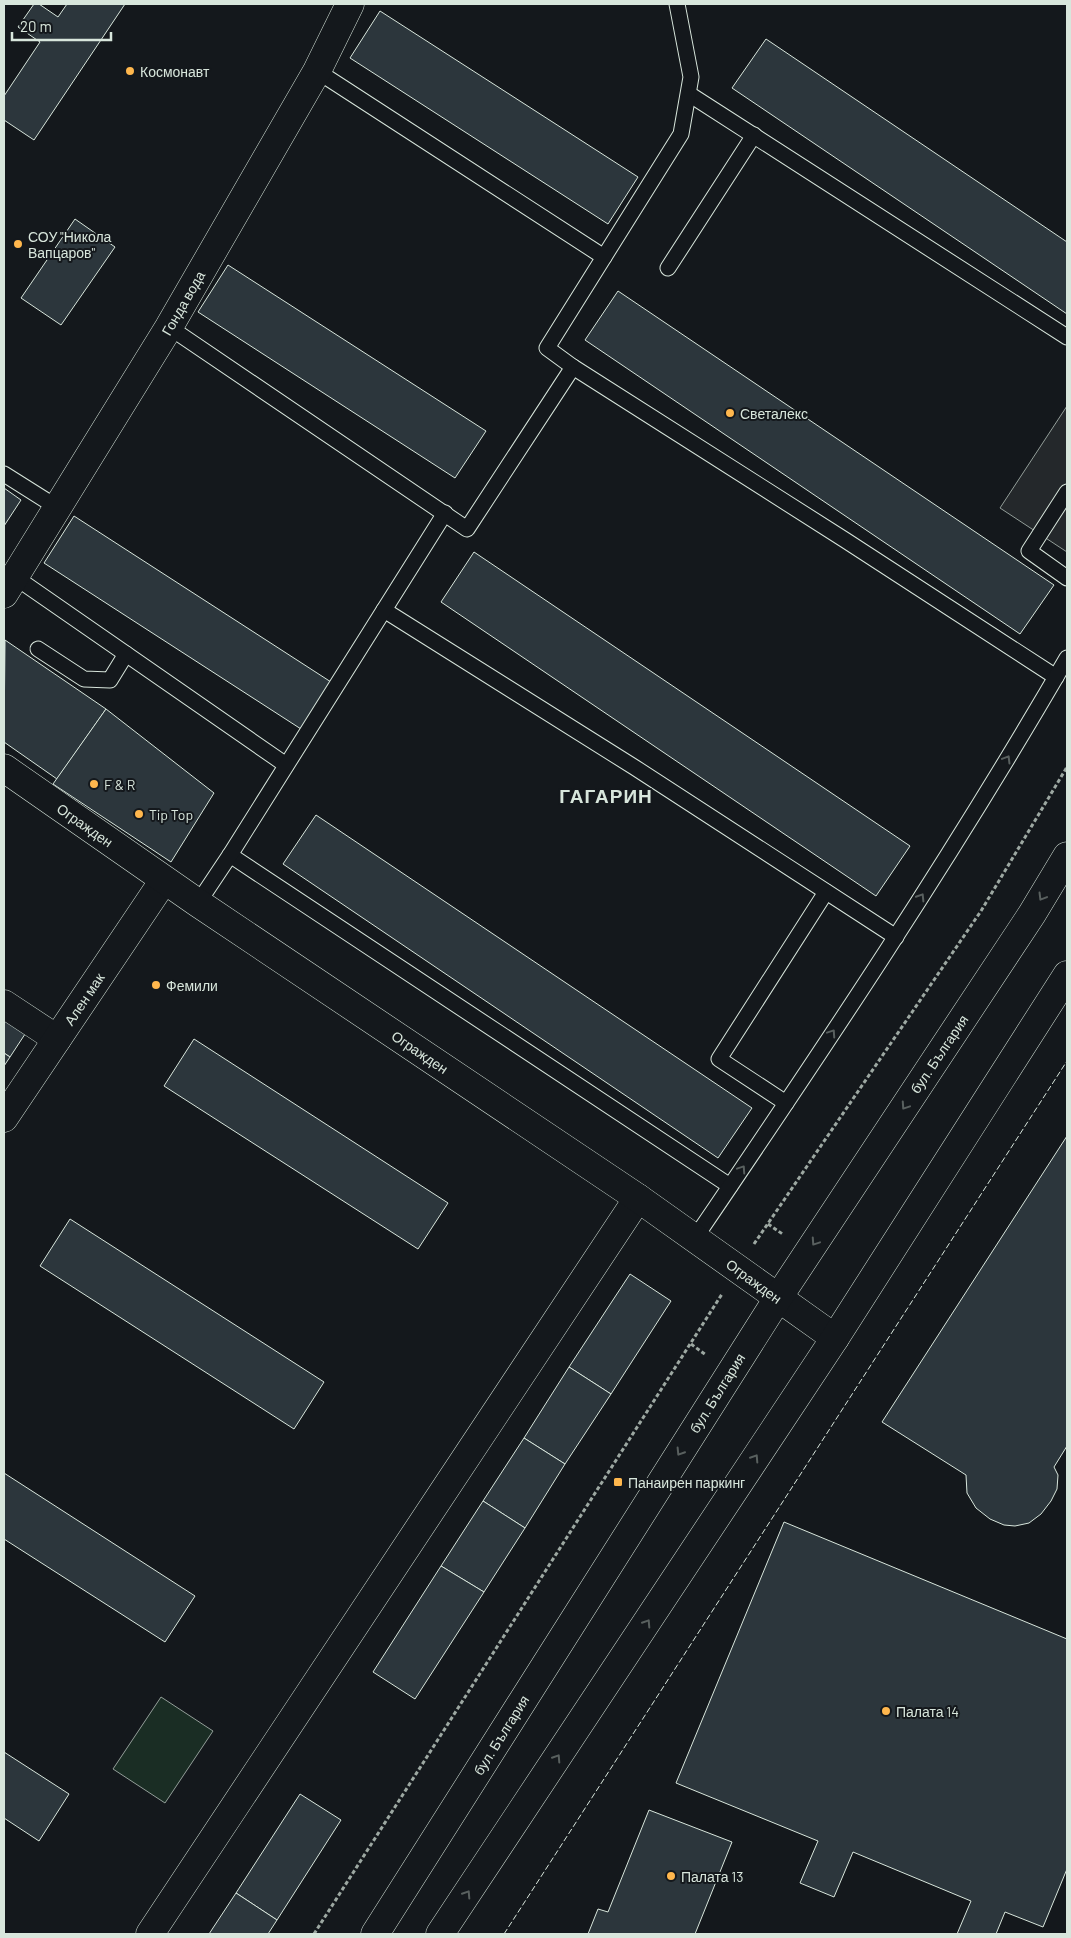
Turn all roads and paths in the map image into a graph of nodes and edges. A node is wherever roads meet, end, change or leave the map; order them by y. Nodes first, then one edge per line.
1 (350, 4) edge
2 (677, 4) edge
3 (317, 71) junction
4 (688, 94) junction
5 (754, 135) junction
6 (604, 257) junction
7 (668, 268) dead end
8 (169, 327) junction
9 (1067, 337) edge
10 (572, 367) junction
11 (4, 474) edge
12 (1067, 492) edge
13 (58, 508) junction
14 (444, 513) junction
15 (1067, 578) edge
16 (9, 585) edge
17 (384, 610) junction
18 (38, 649) dead end
19 (126, 654) junction
20 (1067, 658) edge
21 (1056, 677) junction
22 (286, 765) junction
23 (1067, 767) edge
24 (4, 768) edge
25 (230, 855) junction
26 (1067, 856) edge
27 (164, 880) junction
28 (826, 892) junction
29 (198, 904) junction
30 (896, 937) junction
31 (1067, 975) edge
32 (4, 1004) edge
33 (57, 1039) junction
34 (786, 1103) junction
35 (4, 1118) edge
36 (730, 1186) junction
37 (638, 1198) junction
38 (695, 1238) junction
39 (738, 1269) junction
40 (778, 1298) junction
41 (835, 1338) junction
42 (150, 1934) edge
43 (314, 1934) edge
44 (375, 1934) edge
45 (440, 1934) edge

1 - 3 street, Гонда вода
2 - 4 lane
3 - 6 lane
3 - 8 street, Гонда вода
4 - 5 lane
4 - 6 lane
5 - 7 lane
5 - 9 lane
6 - 10 lane
8 - 13 street, Гонда вода
8 - 14 lane
10 - 14 lane
10 - 21 lane
11 - 13 lane
12 - 15 lane
13 - 16 street, Гонда вода
14 - 17 lane
16 - 19 lane
17 - 22 lane
17 - 28 lane
18 - 19 lane
19 - 22 lane
20 - 21 lane
30 -> 21 lane
22 - 25 lane
23 - 39 path
24 - 27 street, Огражден
25 - 29 lane
25 - 36 lane
26 -> 40 street, бул. България
27 - 29 street, Огражден
27 - 33 street, Ален мак
28 - 30 lane
28 - 34 lane
29 - 37 street, Огражден
34 -> 30 lane
31 - 41 street
32 - 33 street
33 - 35 street, Ален мак
36 -> 34 lane
36 - 38 lane
37 - 38 street, Огражден
37 - 42 street
38 - 39 street, Огражден
39 - 40 street, Огражден
39 - 43 path
40 - 41 street, Огражден
40 -> 44 street, бул. България
45 -> 41 street

